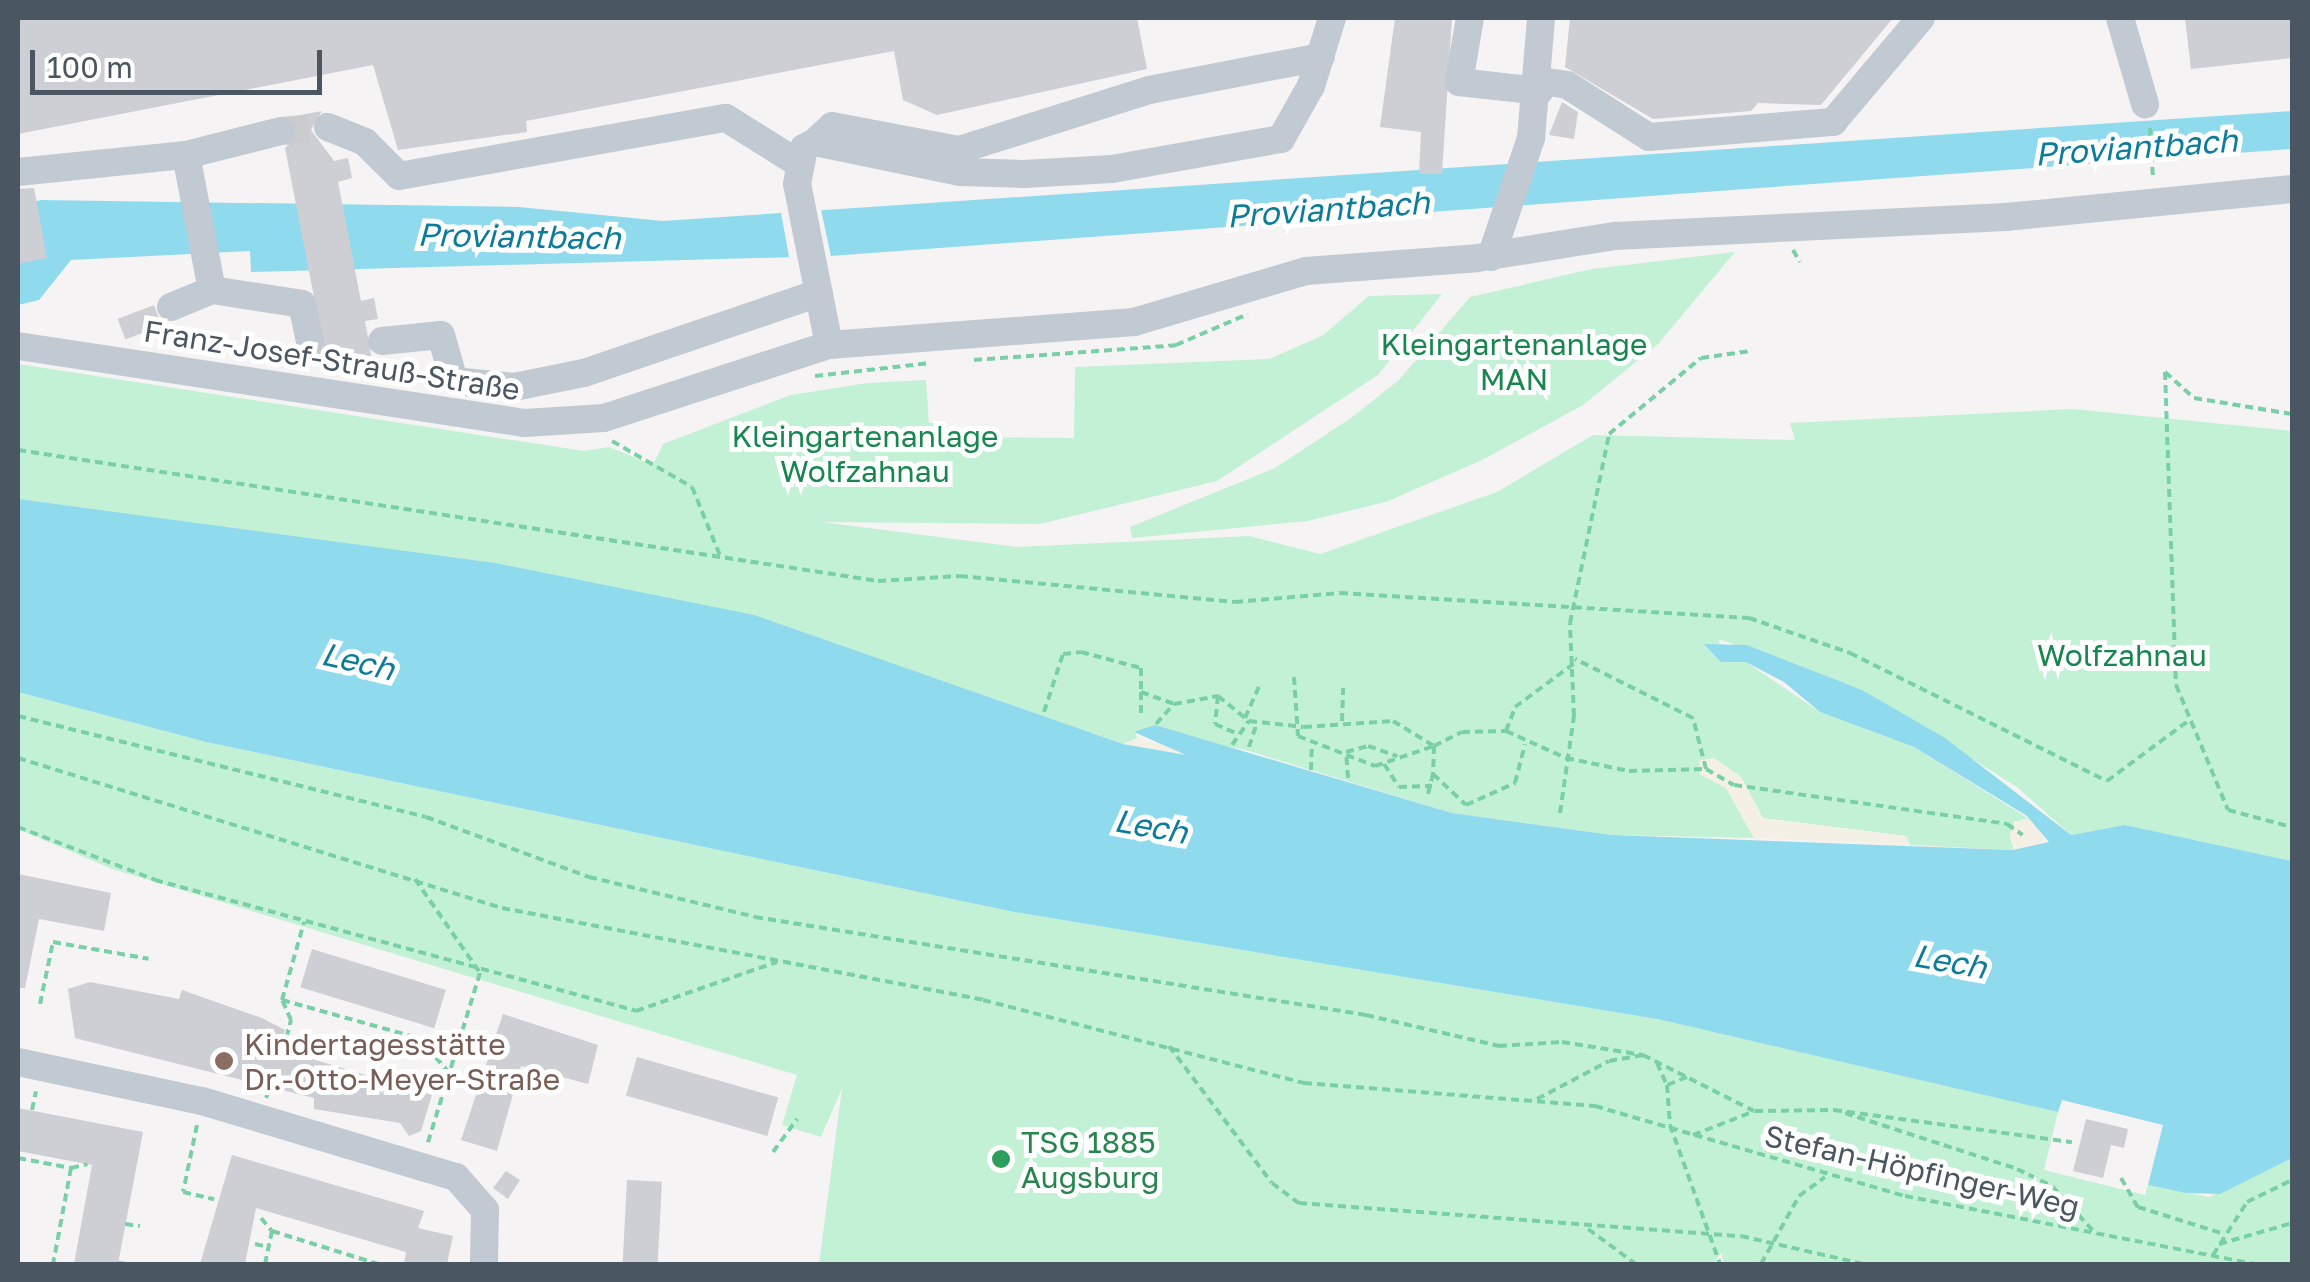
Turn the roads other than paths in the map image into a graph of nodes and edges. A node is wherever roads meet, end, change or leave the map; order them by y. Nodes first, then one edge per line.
1 (1332, 18) edge
2 (1470, 18) edge
3 (1542, 18) edge
4 (1921, 18) edge
5 (2120, 18) edge
6 (1321, 58) junction
7 (1539, 86) junction
8 (2148, 111) road end
9 (328, 128) tunnel mouth
10 (281, 131) tunnel mouth
11 (186, 155) junction
12 (804, 163) junction
13 (18, 172) edge
14 (2292, 190) edge
15 (1491, 257) junction
16 (210, 283) junction
17 (818, 286) junction
18 (170, 307) dead end
19 (382, 342) dead end
20 (829, 345) junction
21 (18, 346) edge
22 (312, 352) dead end
23 (18, 1062) edge
24 (484, 1264) edge

1 - 6 street
2 - 7 street
3 - 7 street
4 - 7 street
5 - 8 street
6 - 12 street
6 - 12 street
7 - 15 street
9 - 12 street
10 - 11 street
11 - 13 street
11 - 16 street
12 - 17 street
14 - 15 street, Franz-Josef-Strauß-Straße
15 - 20 street, Franz-Josef-Strauß-Straße
16 - 18 street
16 - 22 street
17 - 19 street
17 - 20 street
20 - 21 street, Franz-Josef-Strauß-Straße
23 - 24 street

